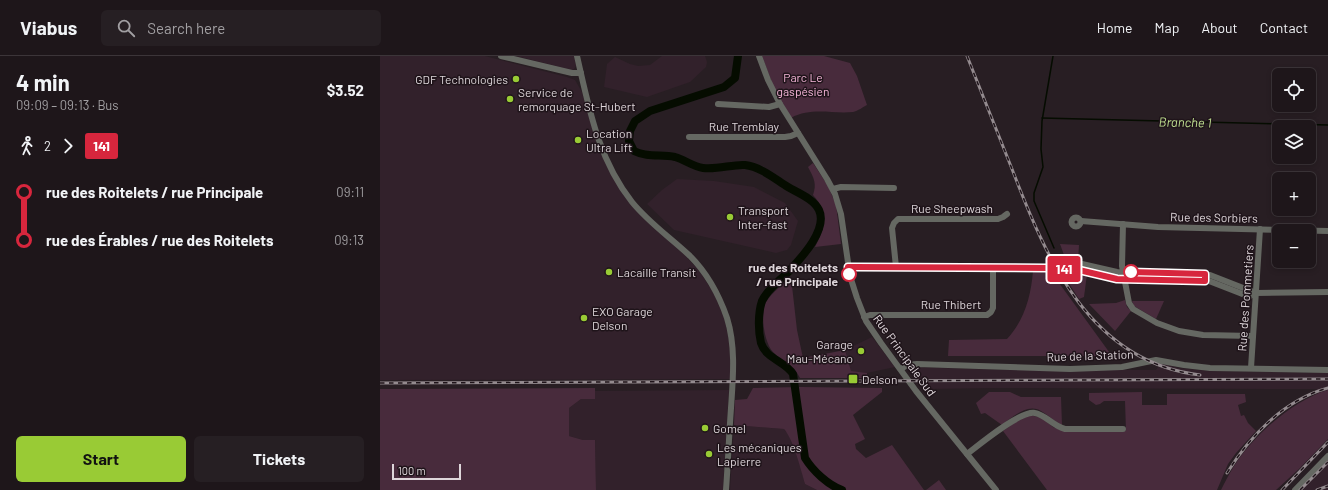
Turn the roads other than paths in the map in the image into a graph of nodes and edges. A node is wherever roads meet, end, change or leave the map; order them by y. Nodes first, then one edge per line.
1 (502, 56) edge
2 (577, 56) edge
3 (760, 56) edge
4 (581, 73) junction
5 (718, 104) dead end
6 (780, 104) junction
7 (798, 133) junction
8 (689, 137) dead end
9 (894, 188) dead end
10 (833, 189) junction
11 (1007, 214) dead end
12 (1081, 221) dead end
13 (1124, 224) junction
14 (1260, 229) junction
15 (1328, 231) edge
16 (848, 267) junction
17 (896, 267) junction
18 (993, 267) junction
19 (1124, 276) junction
20 (1328, 292) edge
21 (1256, 293) junction
22 (864, 317) junction
23 (1253, 336) junction
24 (1252, 368) junction
25 (901, 369) junction
26 (1328, 370) edge
27 (1123, 429) dead end
28 (968, 454) junction
29 (1328, 456) edge
30 (726, 490) edge
31 (996, 490) edge
32 (1295, 490) edge

1 - 4 street
2 - 4 street
3 - 6 street, Rue Principale Sud
4 - 30 street
5 - 6 street
6 - 7 street, Rue Principale Sud
7 - 8 street, Rue Tremblay
7 - 10 street, Rue Principale Sud
9 - 10 street
10 - 16 street, Rue Principale Sud
11 - 17 street, Rue Sheepwash
12 - 13 street, Rue des Sorbiers
13 - 14 street, Rue des Sorbiers
13 - 19 street
14 - 15 street, Rue des Sorbiers
14 - 21 street, Rue des Pommetiers
16 - 17 street
16 - 22 street, Rue Principale Sud
17 - 18 street
18 - 19 street
18 - 22 street, Rue Thibert
19 - 21 street
19 - 23 street
20 - 21 street
21 - 23 street, Rue des Pommetiers
22 - 25 street, Rue Principale Sud
23 - 24 street, Rue des Pommetiers
24 - 25 street, Rue de la Station
24 - 26 street, Rue de la Station
25 - 28 street, Rue Principale Sud
27 - 28 street
28 - 31 street, Rue Principale Sud
29 - 32 street

